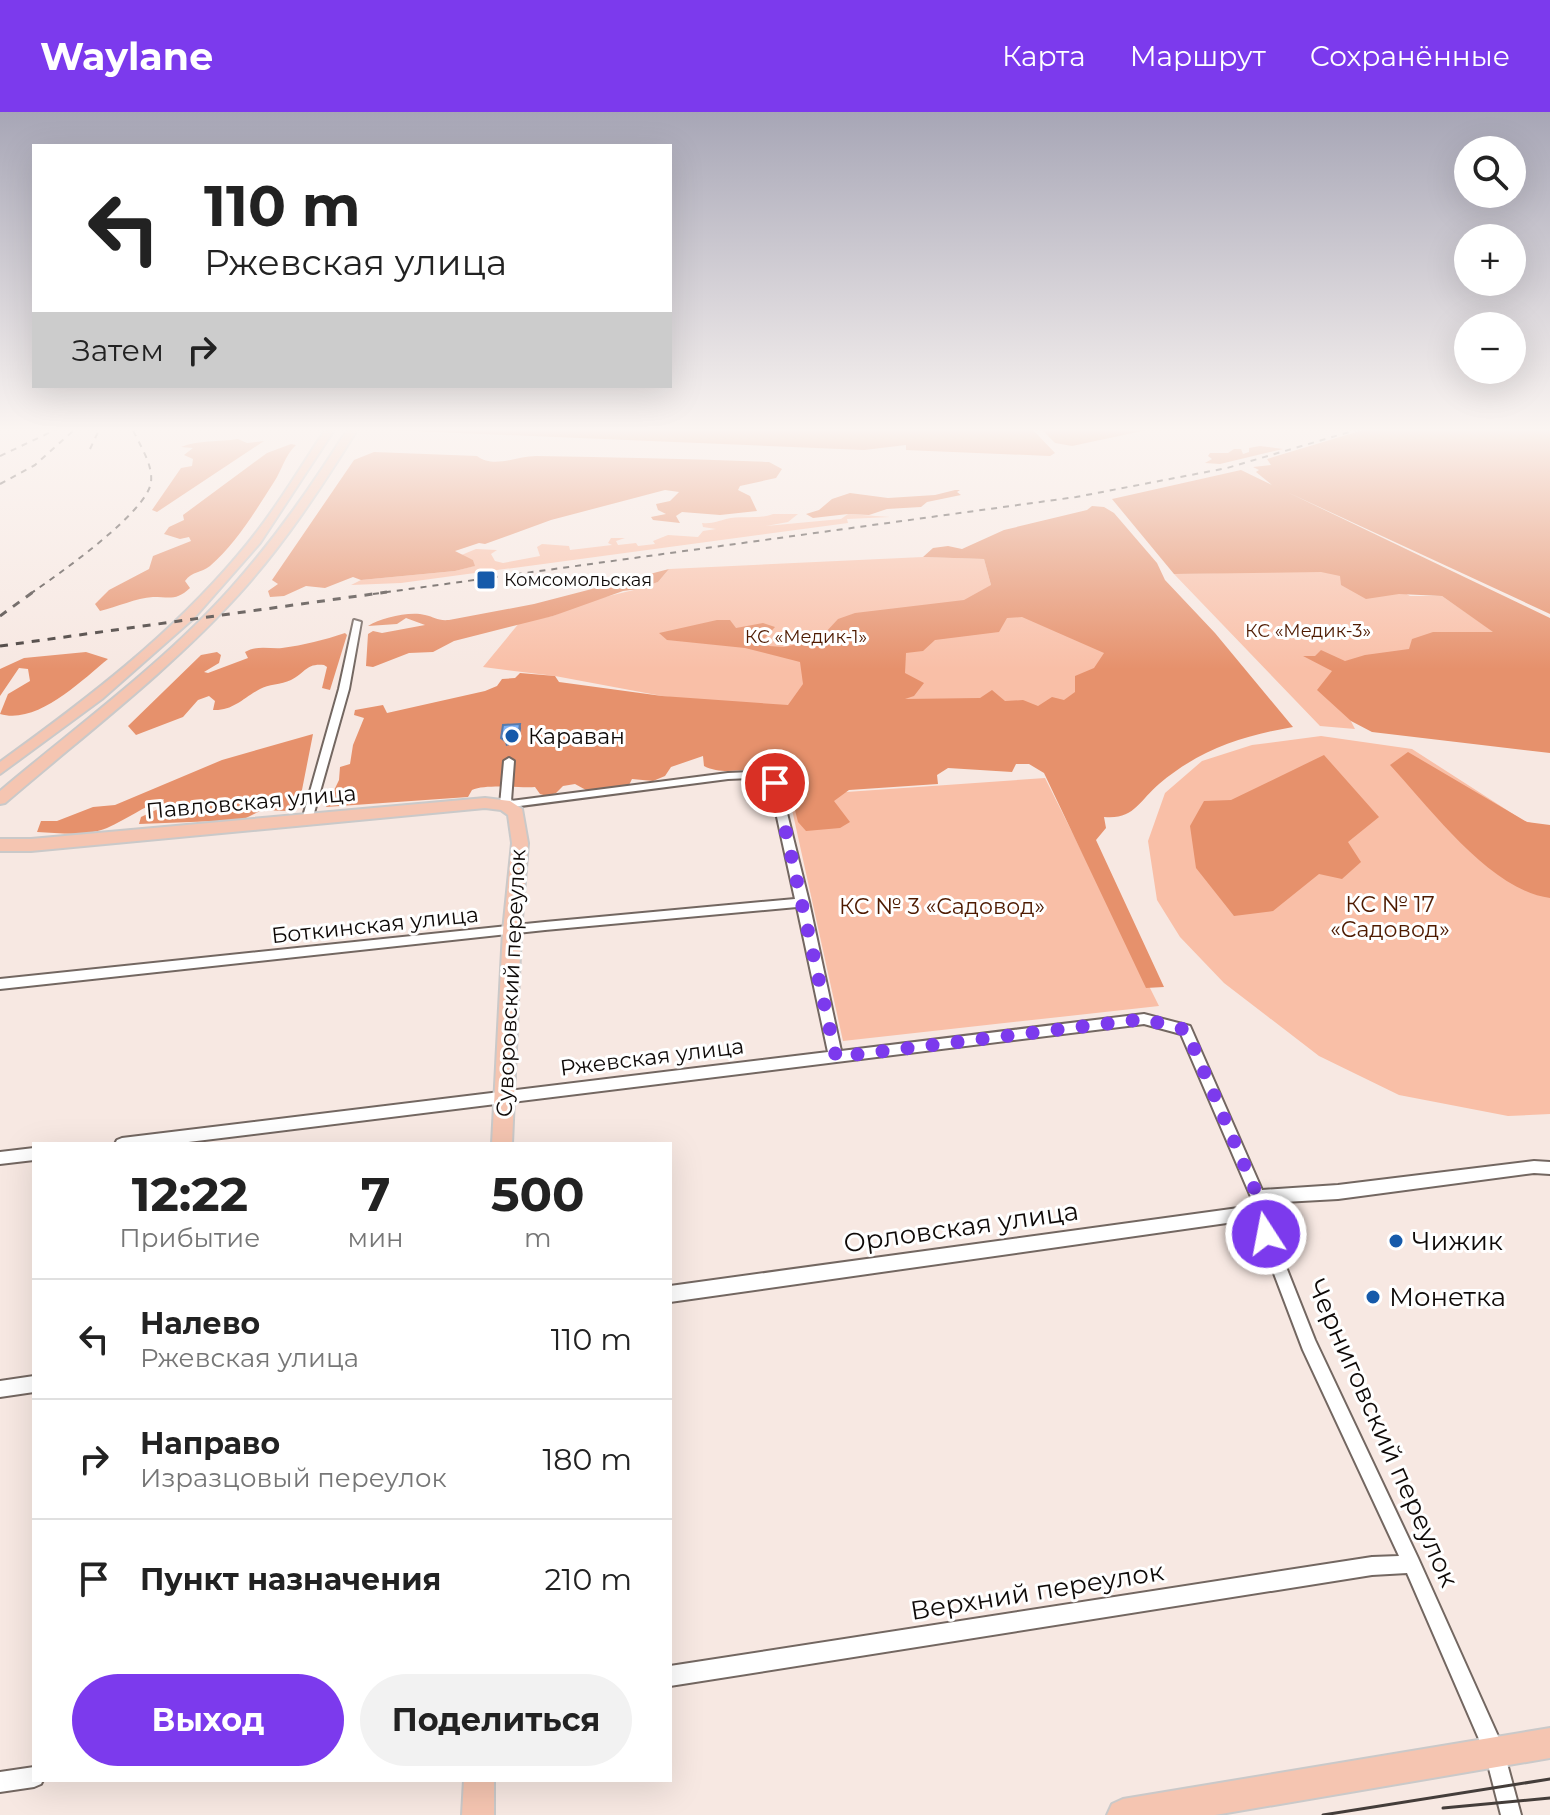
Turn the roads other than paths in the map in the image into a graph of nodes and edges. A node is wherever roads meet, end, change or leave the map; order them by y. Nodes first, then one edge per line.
1 (280, 509) edge
2 (301, 509) edge
3 (357, 622) dead end
4 (509, 761) dead end
5 (6, 765) edge
6 (35, 768) junction
7 (0, 799) edge
8 (505, 805) junction
9 (307, 820) junction
10 (0, 845) edge
11 (803, 902) junction
12 (512, 931) junction
13 (0, 984) edge
14 (1186, 1030) joint
15 (836, 1057) junction
16 (503, 1099) junction
17 (139, 1142) edge
18 (502, 1142) edge
19 (32, 1154) edge
20 (0, 1158) edge
21 (1550, 1168) edge
22 (1259, 1204) junction
23 (672, 1294) edge
24 (32, 1384) edge
25 (0, 1389) edge
26 (1412, 1564) junction
27 (672, 1676) edge
28 (1550, 1743) edge
29 (1495, 1752) junction
30 (32, 1777) edge
31 (0, 1782) edge
32 (479, 1782) edge
33 (478, 1815) edge
34 (1123, 1815) edge
35 (1511, 1815) edge

1 - 5 main road
2 - 6 main road
3 - 9 street
4 - 8 street
5 - 6 main road
6 - 7 main road
8 - 9 main road, Павловская улица
8 - 11 street, Павловская улица
8 - 12 main road, Суворовский переулок
9 - 10 main road, Павловская улица
11 - 12 street, Боткинская улица
11 - 15 street
12 - 13 street, Боткинская улица
12 - 16 main road, Суворовский переулок
14 - 15 street, Ржевская улица
14 - 22 street, Черниговский переулок
15 - 16 street, Ржевская улица
16 - 17 street, Ржевская улица
16 - 18 main road, Суворовский переулок
19 - 20 street
21 - 22 street, Орловская улица
22 - 23 street, Орловская улица
22 - 26 street, Черниговский переулок
24 - 25 street
26 - 27 street, Верхний переулок
26 - 29 street, Черниговский переулок
28 - 29 main road
29 - 34 main road
29 - 35 street, Черниговский переулок
30 - 31 street
32 - 33 main road

